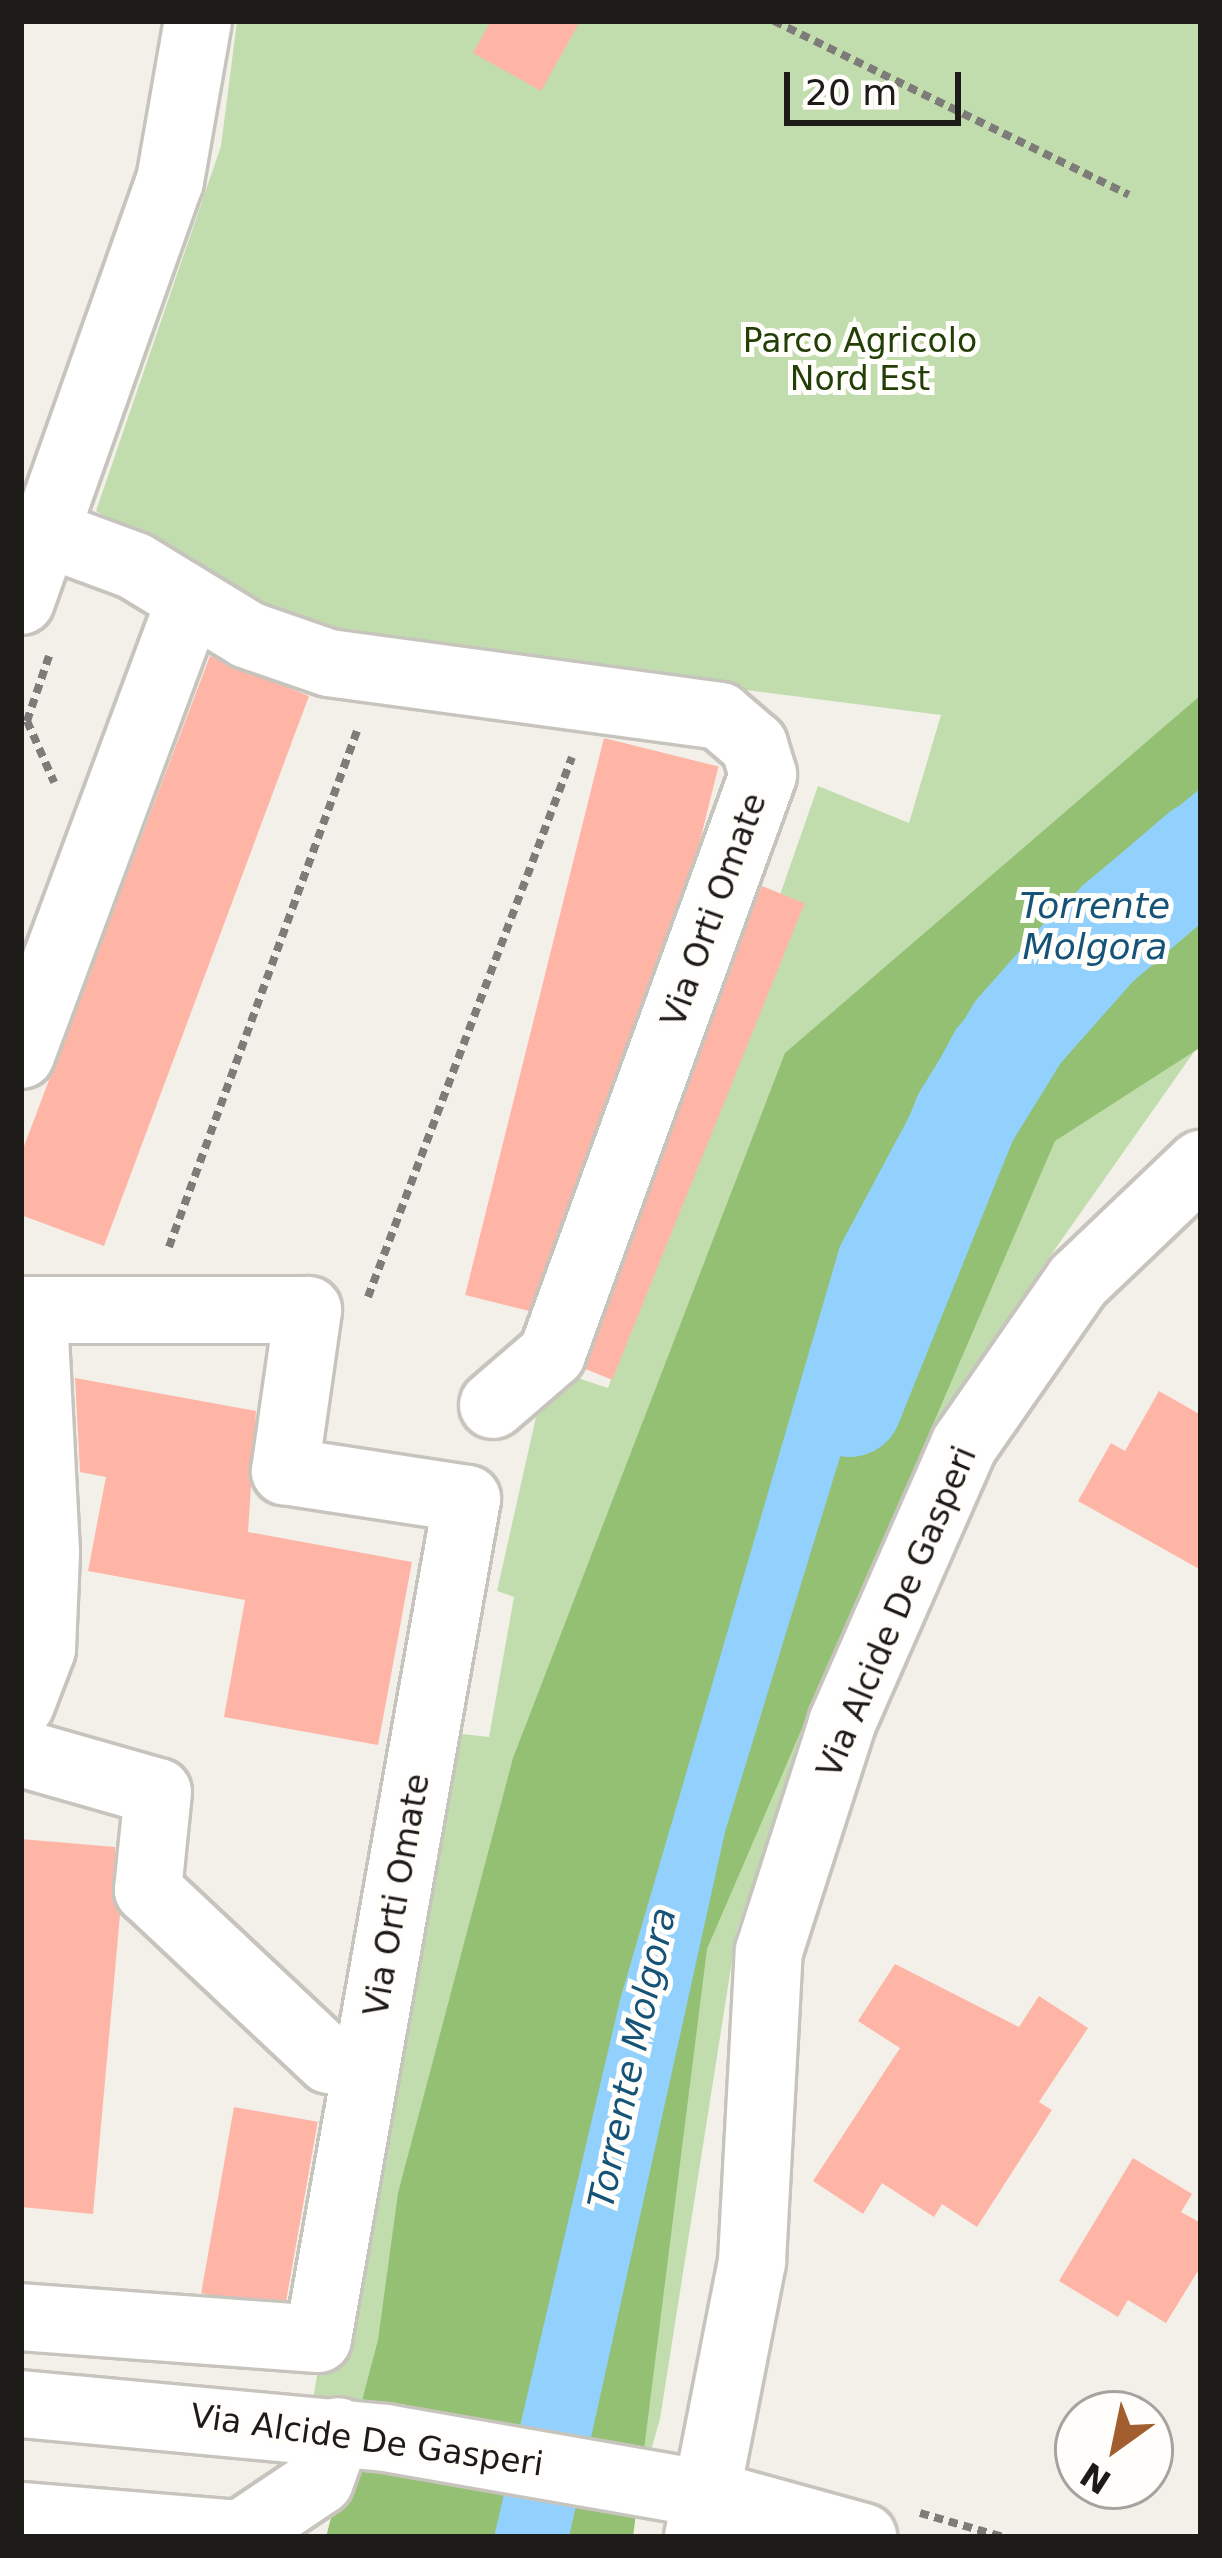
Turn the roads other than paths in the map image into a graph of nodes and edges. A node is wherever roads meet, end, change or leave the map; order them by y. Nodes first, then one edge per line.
1 (198, 21) edge
2 (46, 532) junction
3 (21, 602) edge
4 (189, 604) junction
5 (21, 1055) edge
6 (1201, 1164) edge
7 (27, 1310) edge
8 (493, 1405) dead end
9 (21, 1704) edge
10 (21, 1754) edge
11 (366, 2065) junction
12 (21, 2317) edge
13 (21, 2404) edge
14 (362, 2434) junction
15 (688, 2506) edge
16 (21, 2516) edge
17 (863, 2537) edge

1 - 2 street
2 - 3 street
2 - 4 street, Via Orti Omate
4 - 5 street
4 - 8 street, Via Orti Omate
6 - 15 street, Via Alcide De Gasperi
7 - 9 street
7 - 11 street, Via Orti Omate
10 - 11 street
11 - 12 street, Via Orti Omate
13 - 14 street, Via Alcide De Gasperi
14 - 15 street, Via Alcide De Gasperi
14 - 16 street
15 - 17 street, Via Alcide De Gasperi

